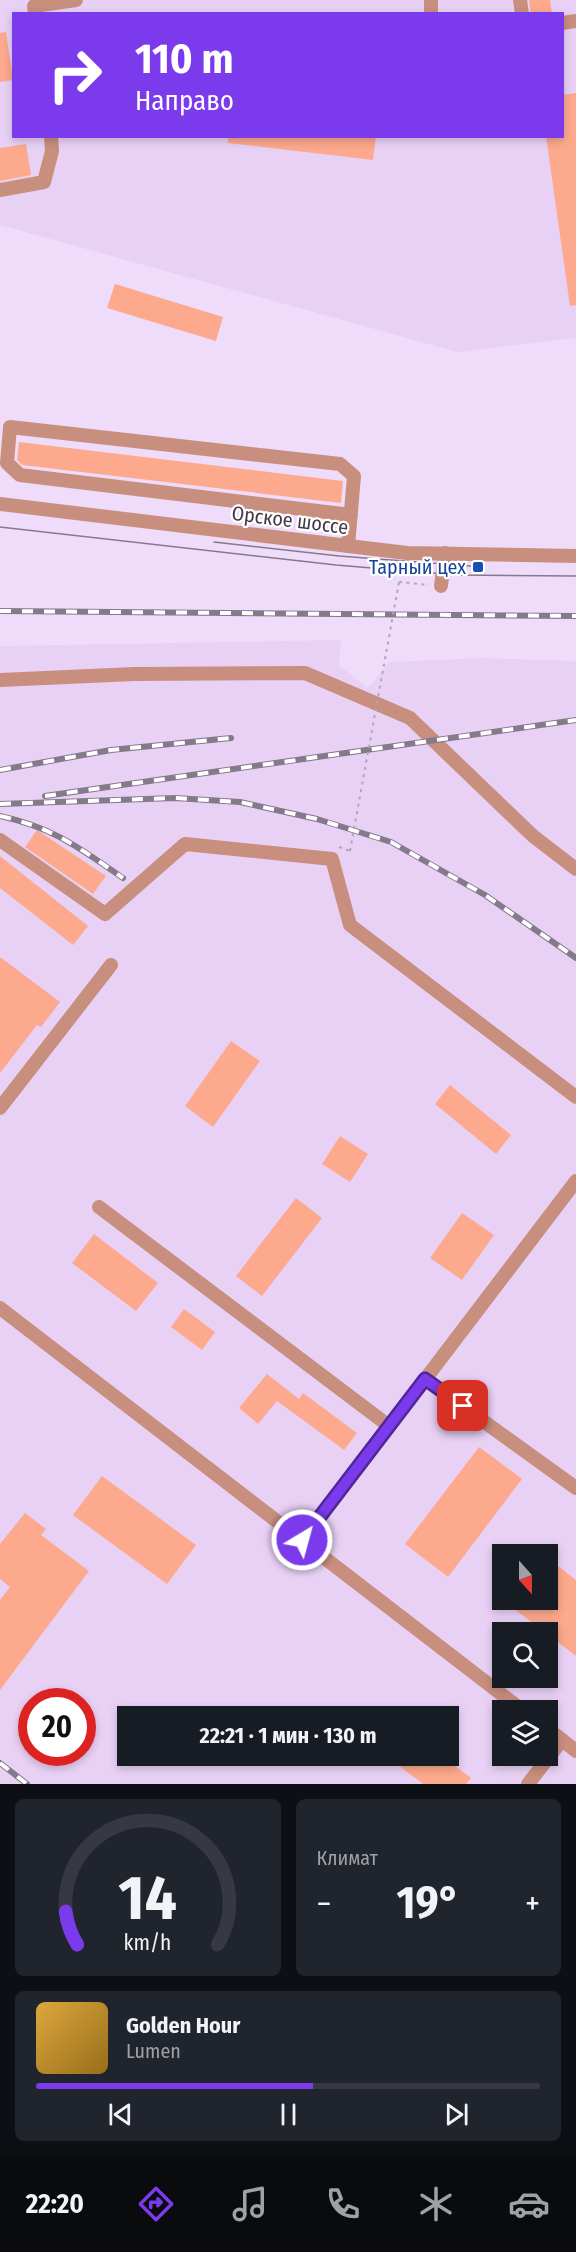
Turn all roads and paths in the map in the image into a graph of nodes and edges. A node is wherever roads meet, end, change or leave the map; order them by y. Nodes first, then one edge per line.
1 (76, 0) edge
2 (35, 12) edge
3 (51, 138) edge
4 (0, 190) edge
5 (0, 504) edge
6 (351, 514) junction
7 (348, 546) junction
8 (445, 554) junction
9 (576, 556) edge
10 (441, 586) joint
11 (0, 680) edge
12 (0, 840) edge
13 (350, 850) dead end
14 (576, 869) edge
15 (111, 965) dead end
16 (576, 1097) edge
17 (0, 1108) edge
18 (576, 1181) edge
19 (99, 1207) dead end
20 (0, 1308) edge
21 (425, 1379) junction
22 (389, 1426) junction
23 (576, 1488) edge
24 (302, 1540) junction
25 (509, 1700) edge
26 (558, 1737) edge
27 (562, 1740) junction
28 (576, 1751) edge
29 (528, 1784) edge

1 - 2 street
3 - 4 street
5 - 7 street, Орское шоссе
6 - 6 street
6 - 7 street
7 - 8 street, Орское шоссе
8 - 9 street, Орское шоссе
8 - 10 street
10 - 13 path, bridge
11 - 14 street
12 - 16 street
15 - 17 street
18 - 21 street
19 - 22 street
20 - 24 street
21 - 22 street
21 - 23 street
22 - 24 street
24 - 25 street
26 - 27 street
27 - 28 street
27 - 29 street

